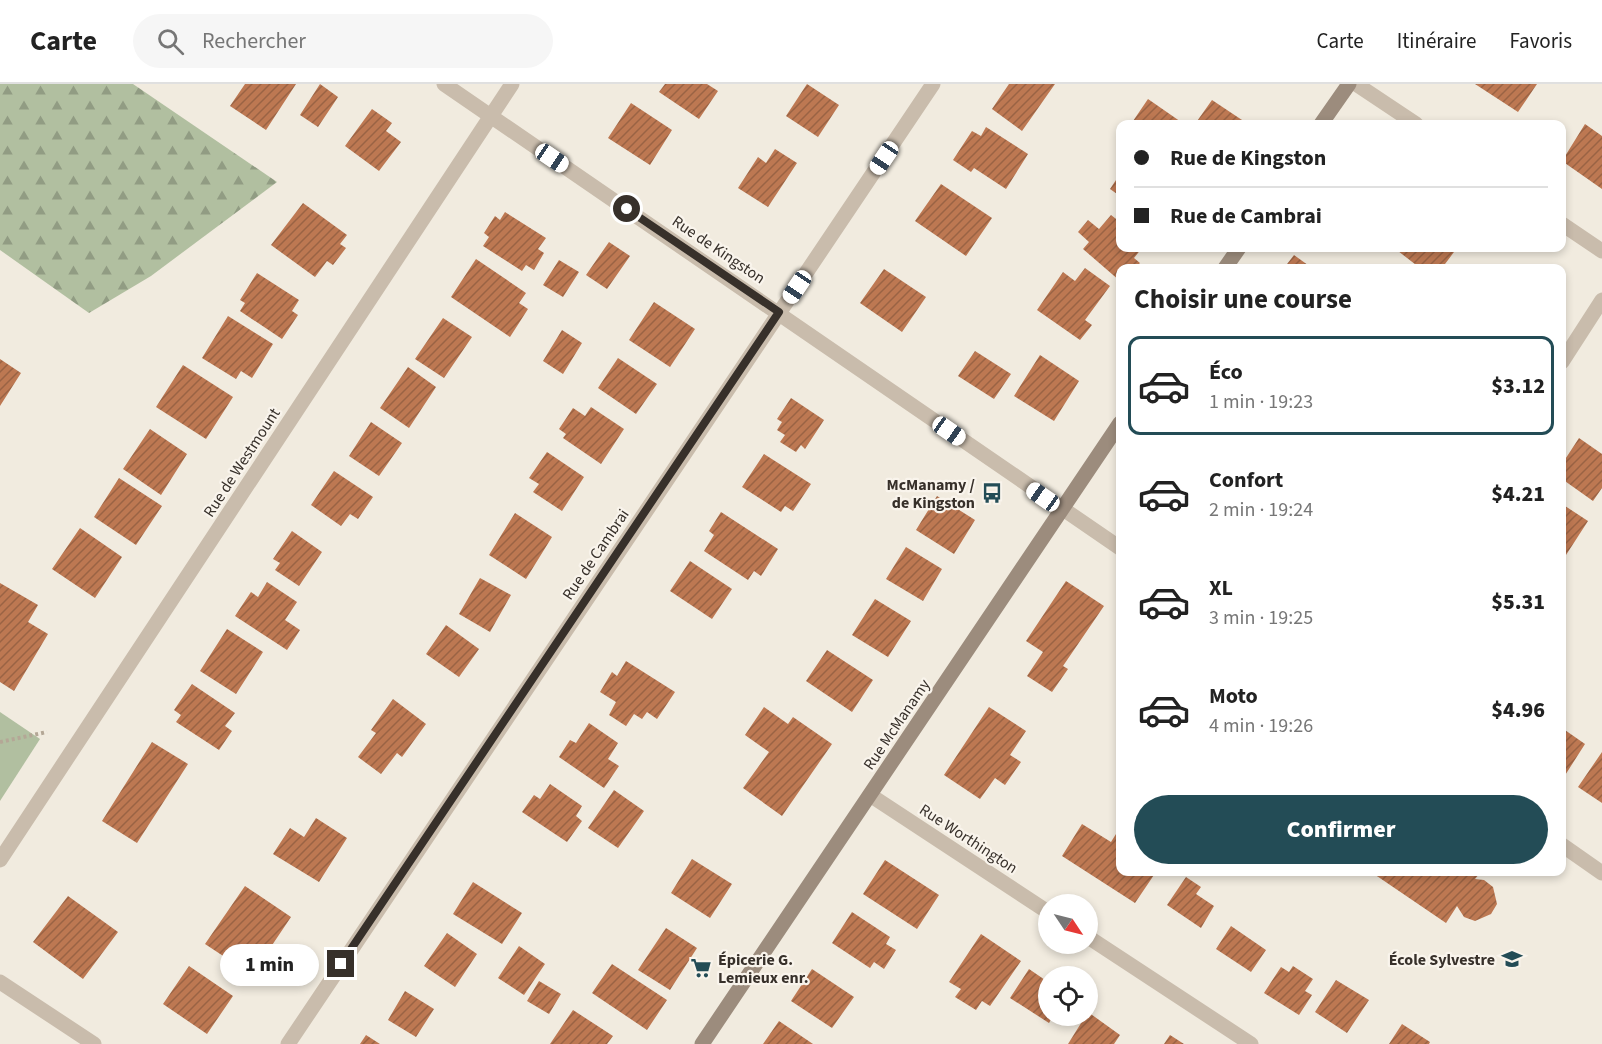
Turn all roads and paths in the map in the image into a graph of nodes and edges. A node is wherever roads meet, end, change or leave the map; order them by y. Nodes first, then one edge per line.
1 (444, 84) edge
2 (512, 84) edge
3 (933, 84) edge
4 (1349, 84) edge
5 (1356, 84) edge
6 (491, 116) junction
7 (1325, 120) edge
8 (1410, 120) edge
9 (1566, 227) edge
10 (1602, 251) edge
11 (1602, 300) edge
12 (779, 312) junction
13 (1566, 356) edge
14 (1116, 429) edge
15 (1062, 510) junction
16 (1116, 545) edge
17 (47, 732) dead end
18 (0, 742) edge
19 (870, 795) junction
20 (1566, 848) edge
21 (0, 860) edge
22 (1602, 873) edge
23 (1038, 905) edge
24 (1098, 944) edge
25 (0, 982) edge
26 (94, 1044) edge
27 (288, 1044) edge
28 (702, 1044) edge
29 (1251, 1044) edge

1 - 6 street, Rue de Kingston
2 - 6 street, Rue de Westmount
3 - 12 street, Rue de Cambrai
4 - 7 street
5 - 8 street
6 - 12 street, Rue de Kingston
6 - 21 street, Rue de Westmount
9 - 10 street
11 - 13 street
12 - 15 street, Rue de Kingston
12 - 27 street, Rue de Cambrai
14 - 15 street, Rue McManamy
15 - 16 street, Rue de Kingston
15 - 19 street, Rue McManamy
17 - 18 path
19 - 23 street, Rue Worthington
19 - 28 street, Rue McManamy
20 - 22 street
24 - 29 street
25 - 26 street

